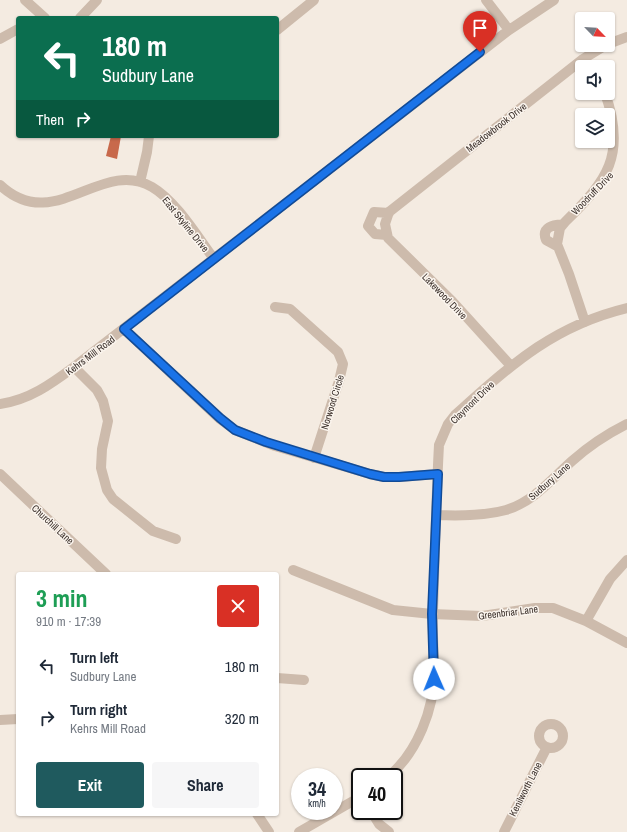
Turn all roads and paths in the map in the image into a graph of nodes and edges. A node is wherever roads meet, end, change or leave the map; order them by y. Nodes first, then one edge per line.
1 (26, 0) edge
2 (97, 0) edge
3 (314, 0) edge
4 (486, 0) edge
5 (554, 0) edge
6 (37, 16) edge
7 (82, 16) edge
8 (279, 28) edge
9 (16, 30) edge
10 (509, 30) junction
11 (627, 37) edge
12 (0, 40) edge
13 (615, 41) edge
14 (598, 52) edge
15 (589, 60) edge
16 (575, 71) edge
17 (609, 100) edge
18 (148, 138) edge
19 (140, 182) junction
20 (0, 185) edge
21 (389, 213) junction
22 (563, 224) junction
23 (387, 235) junction
24 (557, 246) junction
25 (214, 258) junction
26 (275, 307) dead end
27 (627, 308) edge
28 (585, 322) junction
29 (124, 329) junction
30 (510, 365) junction
31 (74, 367) junction
32 (0, 404) edge
33 (627, 424) edge
34 (314, 458) junction
35 (0, 474) edge
36 (438, 474) junction
37 (437, 516) junction
38 (176, 540) dead end
39 (627, 560) edge
40 (293, 570) dead end
41 (104, 572) edge
42 (432, 614) junction
43 (586, 621) junction
44 (627, 643) edge
45 (279, 678) edge
46 (304, 680) dead end
47 (16, 719) edge
48 (0, 720) edge
49 (547, 747) dead end
50 (396, 768) edge
51 (351, 802) edge
52 (258, 816) edge
53 (377, 820) edge
54 (269, 832) edge
55 (299, 832) edge
56 (389, 832) edge
57 (504, 832) edge

1 - 6 street
2 - 7 street
3 - 8 street
4 - 10 street
5 - 10 street, Kehrs Mill Road
9 - 12 street
10 - 25 street, Kehrs Mill Road
11 - 13 street, Meadowbrook Drive
14 - 15 street, Meadowbrook Drive
16 - 21 street, Meadowbrook Drive
17 - 22 street, Woodruff Drive
18 - 19 street
19 - 20 street, East Skyline Drive
19 - 25 street, East Skyline Drive
21 - 23 street, Meadowbrook Drive
21 - 23 street
22 - 24 street, Woodruff Drive
22 - 24 street, Woodruff Drive
23 - 30 street, Lakewood Drive
24 - 28 street, Woodruff Drive
25 - 29 street, Kehrs Mill Road
26 - 34 street, Norwood Circle
27 - 28 street, Claymont Drive
28 - 30 street, Claymont Drive
29 - 31 street, Kehrs Mill Road
29 - 34 street
30 - 36 street, Claymont Drive
31 - 32 street, Kehrs Mill Road
31 - 38 street
33 - 37 street, Sudbury Lane
34 - 36 street
35 - 41 street, Churchill Lane
36 - 37 street, Claymont Drive
37 - 42 street, Claymont Drive
39 - 43 street
40 - 42 street, Greenbriar Lane
42 - 43 street, Greenbriar Lane
42 - 50 street, Claymont Drive
43 - 44 street, Greenbriar Lane
45 - 46 street
47 - 48 street
49 - 57 street, Kenilworth Lane
51 - 55 street
52 - 54 street
53 - 56 street

